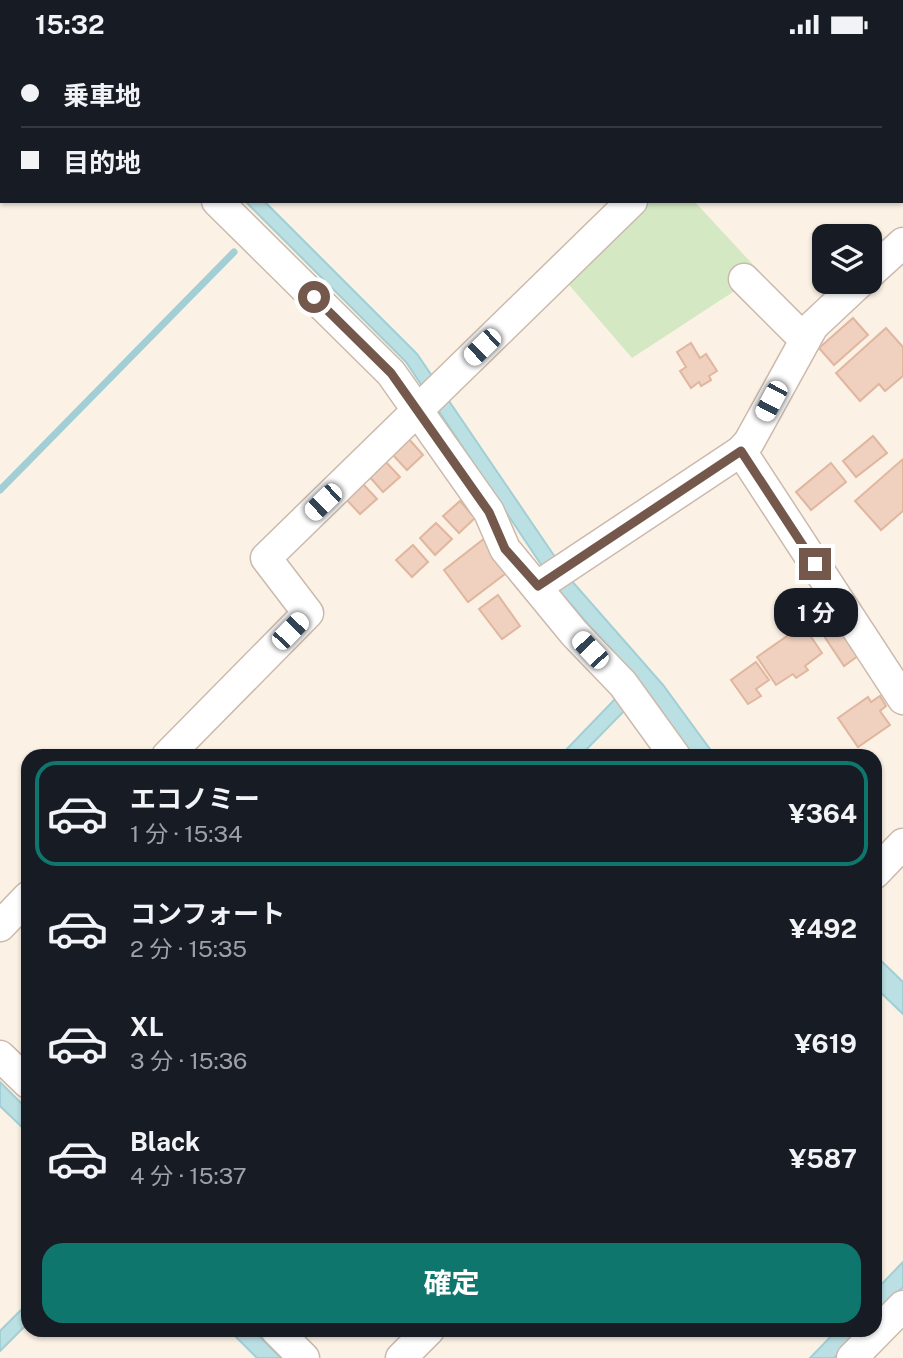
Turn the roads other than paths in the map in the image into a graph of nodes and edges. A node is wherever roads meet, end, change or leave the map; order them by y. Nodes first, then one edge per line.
1 (220, 203) edge
2 (630, 203) edge
3 (903, 243) edge
4 (882, 262) edge
5 (744, 279) dead end
6 (847, 294) edge
7 (805, 340) junction
8 (418, 409) junction
9 (741, 451) junction
10 (538, 586) junction
11 (903, 699) edge
12 (174, 749) edge
13 (670, 749) edge
14 (903, 844) edge
15 (882, 866) edge
16 (21, 904) edge
17 (0, 926) edge
18 (0, 1056) edge
19 (21, 1076) edge
20 (903, 1306) edge
21 (882, 1327) edge
22 (283, 1337) edge
23 (422, 1337) edge
24 (873, 1337) edge
25 (304, 1358) edge
26 (401, 1358) edge
27 (852, 1358) edge

1 - 8 street
2 - 8 street
3 - 4 street
5 - 7 street
6 - 7 street
7 - 9 street
8 - 10 street
8 - 12 street
9 - 10 street
9 - 11 street
10 - 13 street
14 - 15 street
16 - 17 street
18 - 19 street
20 - 21 street
22 - 25 street
23 - 26 street
24 - 27 street

